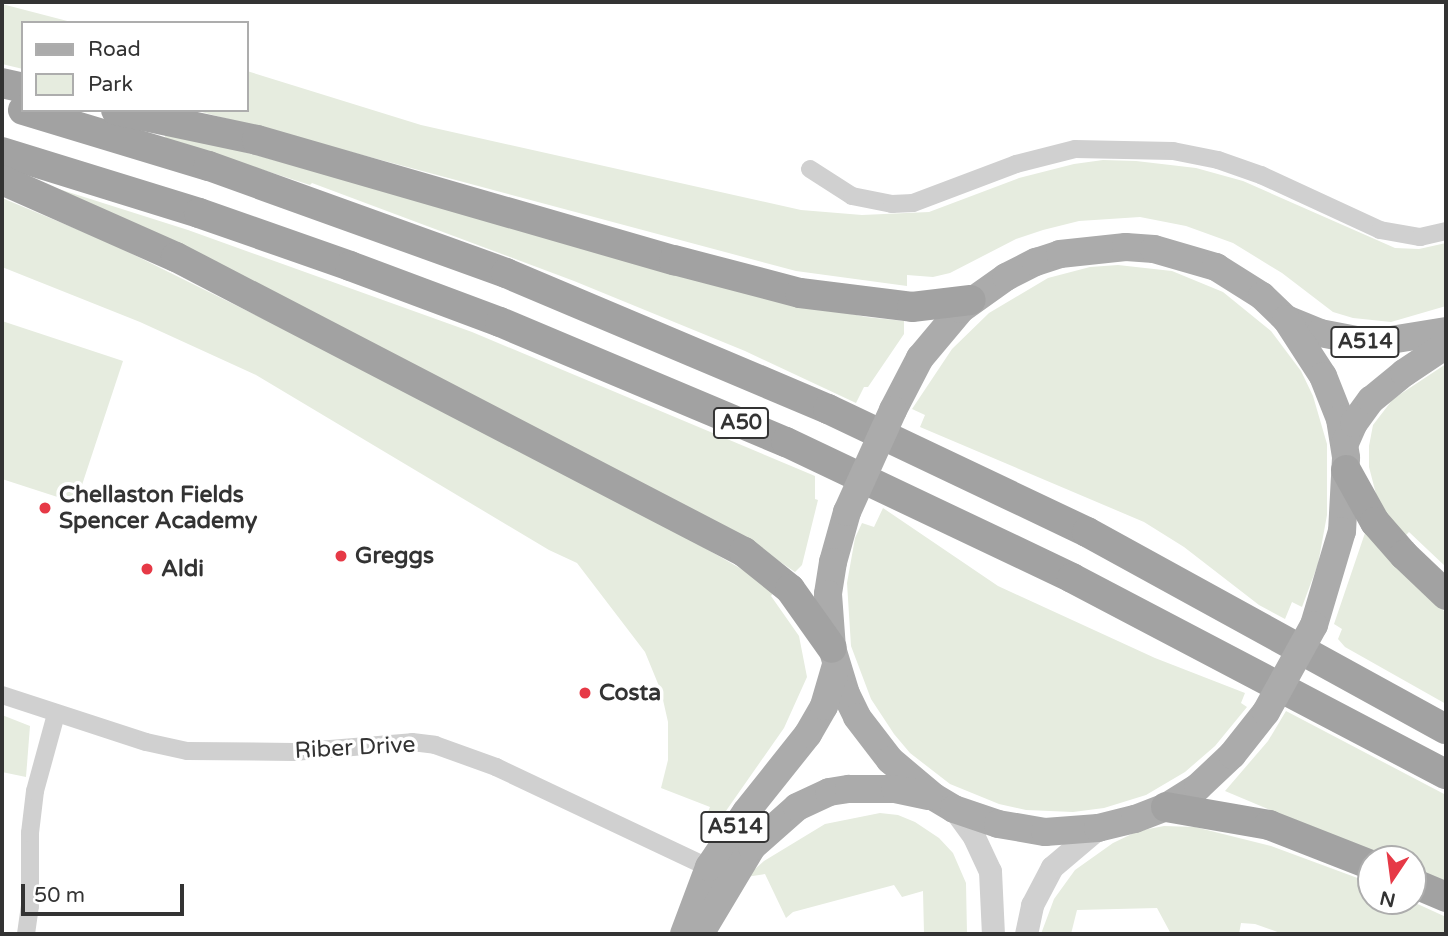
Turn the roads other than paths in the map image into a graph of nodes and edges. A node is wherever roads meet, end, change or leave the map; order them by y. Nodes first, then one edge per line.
1 (2, 83) edge
2 (21, 88) edge
3 (2, 104) edge
4 (21, 109) edge
5 (30, 112) edge
6 (126, 112) edge
7 (2, 152) edge
8 (810, 169) dead end
9 (2, 180) edge
10 (1446, 230) edge
11 (971, 300) junction
12 (1286, 319) junction
13 (1446, 331) edge
14 (1446, 345) edge
15 (1346, 457) junction
16 (1446, 595) edge
17 (834, 656) junction
18 (2, 695) edge
19 (56, 714) junction
20 (1446, 729) edge
21 (1446, 774) edge
22 (944, 803) junction
23 (1166, 807) junction
24 (1098, 828) junction
25 (1357, 860) edge
26 (720, 873) junction
27 (1427, 889) edge
28 (1446, 897) edge
29 (26, 934) edge
30 (684, 934) edge
31 (700, 934) edge
32 (993, 934) edge
33 (1026, 934) edge

1 - 2 highway
3 - 4 highway, A50
5 - 20 highway, A50
6 - 11 highway
7 - 21 highway, A50
8 - 10 street
9 - 17 highway
11 - 12 main road
11 - 17 main road, bridge
12 - 13 main road, A514
12 - 15 main road
14 - 15 main road, A514
15 - 16 highway
15 - 23 main road, bridge
17 - 22 main road
17 - 26 main road, A514
18 - 19 street, Riber Drive
19 - 26 street, Riber Drive
19 - 29 street
22 - 24 main road
22 - 26 main road, A514
22 - 32 street
23 - 24 main road
23 - 25 highway
24 - 33 street
26 - 30 main road, A514
26 - 31 main road, A514
27 - 28 highway

